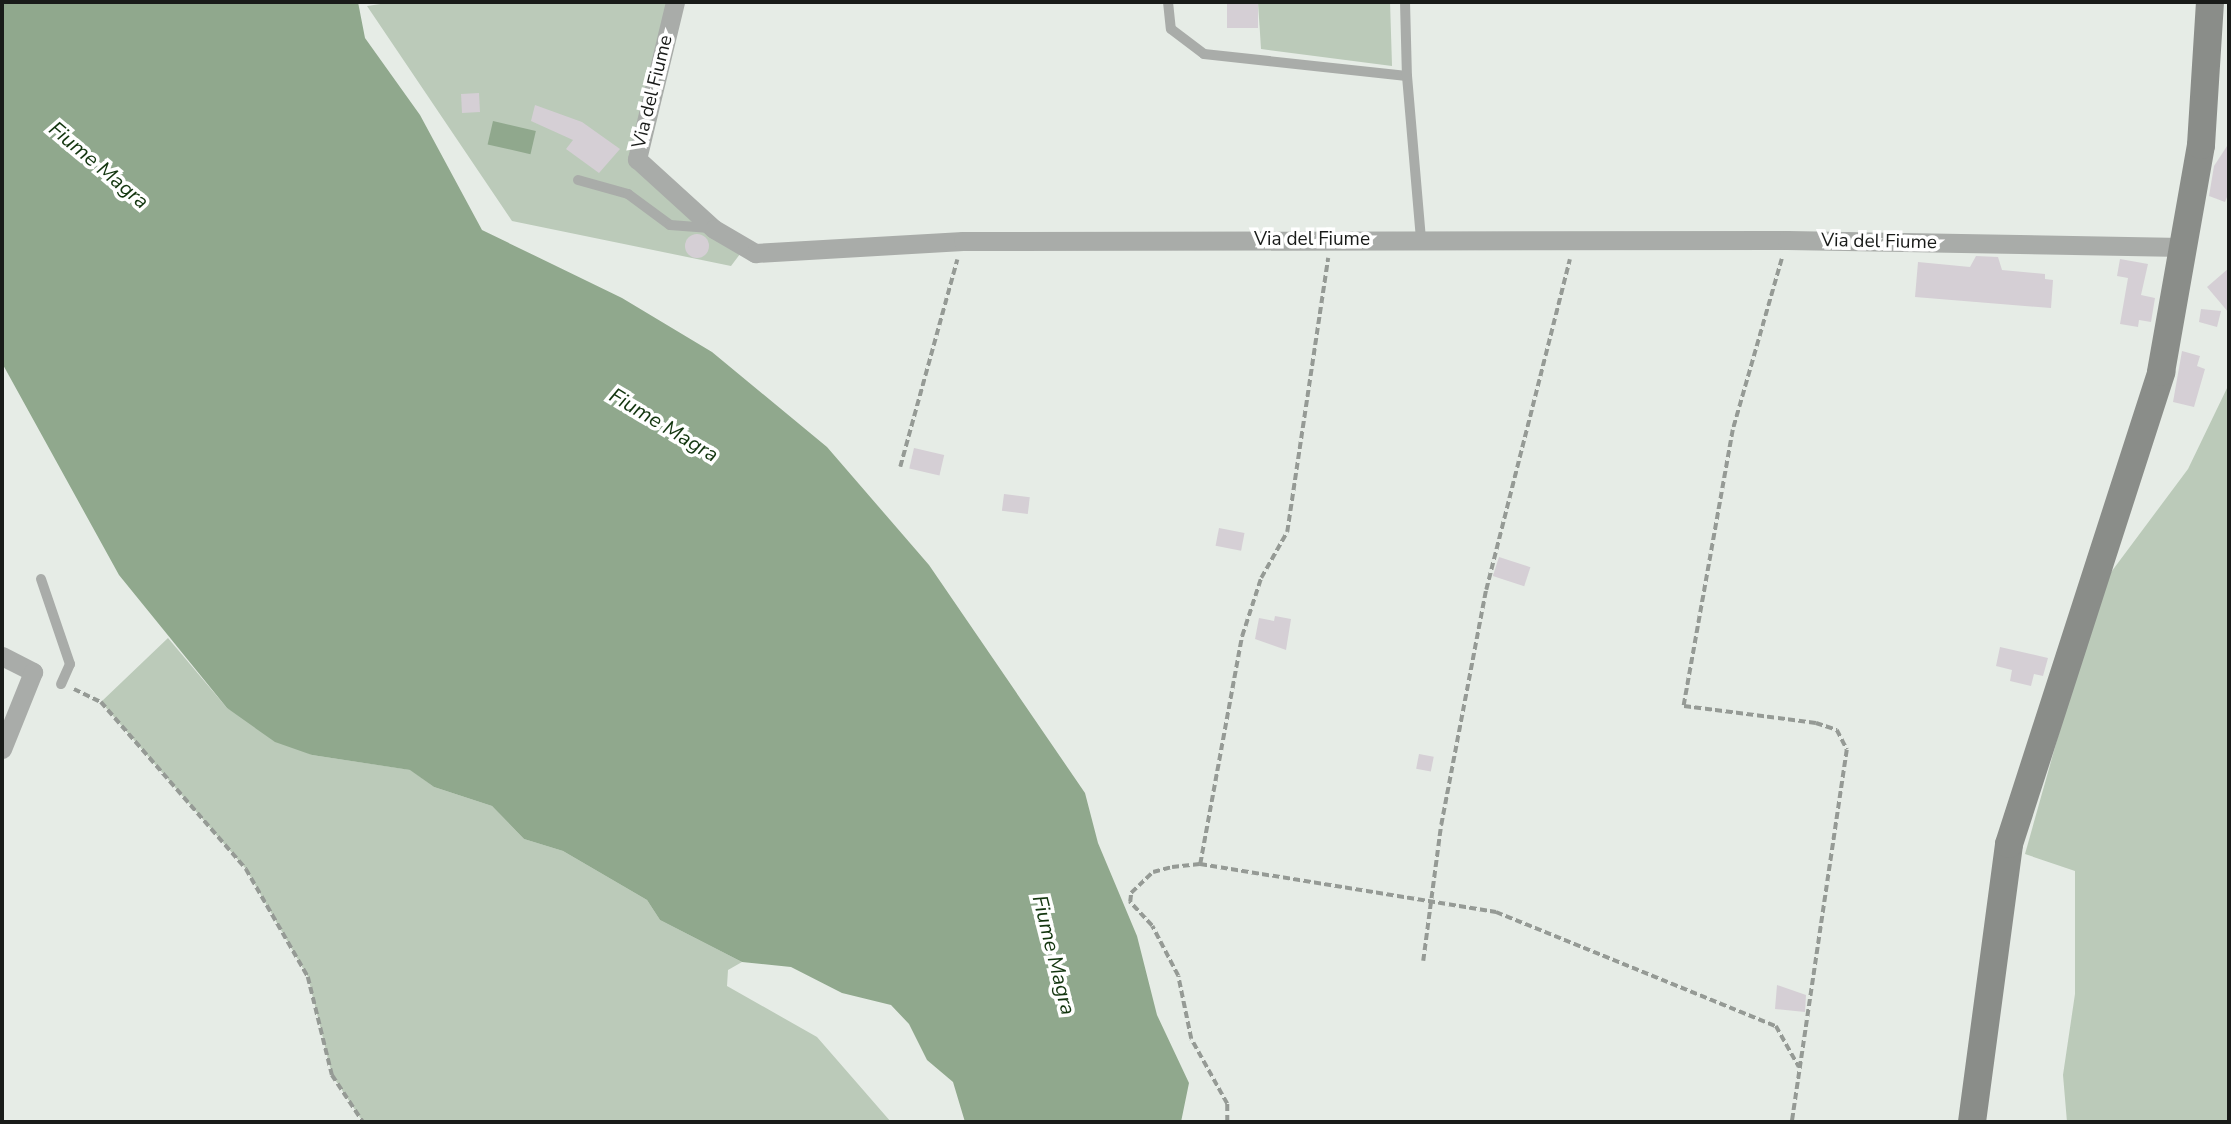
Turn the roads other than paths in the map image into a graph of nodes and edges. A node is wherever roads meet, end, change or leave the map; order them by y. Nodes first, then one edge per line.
1 (675, 2) edge
2 (1168, 2) edge
3 (1405, 2) edge
4 (2210, 2) edge
5 (1407, 76) junction
6 (578, 180) dead end
7 (714, 229) junction
8 (1421, 240) junction
9 (2182, 247) junction
10 (41, 579) dead end
11 (2, 656) edge
12 (61, 684) road end
13 (2, 749) edge
14 (1972, 1122) edge

1 - 7 street, Via del Fiume
2 - 5 lane
3 - 5 lane
4 - 9 main road
5 - 8 lane
6 - 7 lane
7 - 8 street, Via del Fiume
8 - 9 street, Via del Fiume
9 - 14 main road
10 - 12 lane
11 - 13 street

